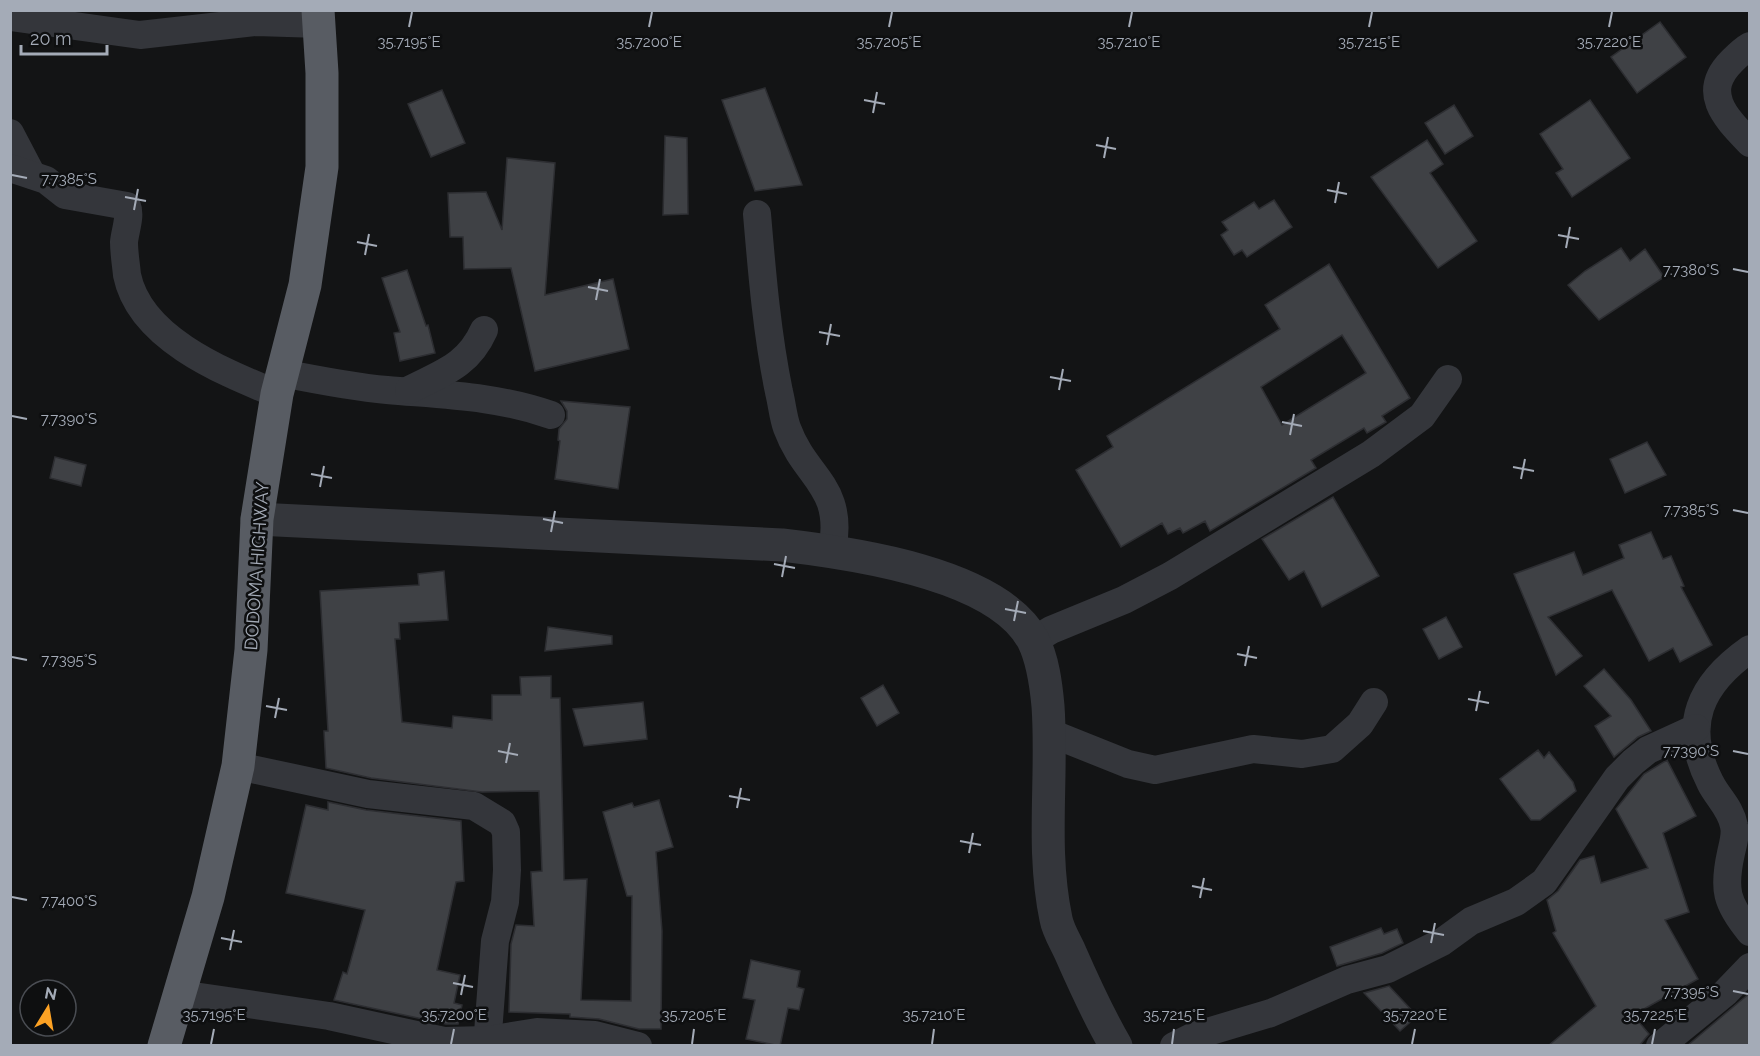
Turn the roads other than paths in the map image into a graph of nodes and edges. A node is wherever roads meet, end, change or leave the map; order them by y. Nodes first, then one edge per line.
1 (319, 15) edge
2 (10, 17) edge
3 (1749, 46) edge
4 (10, 133) edge
5 (1749, 143) edge
6 (21, 172) edge
7 (757, 214) dead end
8 (484, 330) dead end
9 (1448, 379) dead end
10 (280, 384) junction
11 (406, 391) junction
12 (551, 415) dead end
13 (257, 519) junction
14 (832, 552) junction
15 (1033, 640) junction
16 (1749, 649) edge
17 (1374, 702) dead end
18 (1696, 728) junction
19 (1048, 732) junction
20 (238, 766) junction
21 (1749, 932) edge
22 (1749, 967) edge
23 (180, 994) junction
24 (488, 1043) edge
25 (164, 1046) edge
26 (638, 1046) edge
27 (1116, 1046) edge
28 (1174, 1046) edge
29 (1660, 1046) edge

1 - 2 street
1 - 10 highway, DODOMA HIGHWAY
3 - 5 street
4 - 6 street
6 - 10 street
7 - 14 street
8 - 11 street
9 - 15 street
10 - 11 street
10 - 13 highway, DODOMA HIGHWAY
11 - 12 street
13 - 14 street
13 - 20 highway, DODOMA HIGHWAY
14 - 15 street
15 - 19 street
16 - 18 street
17 - 19 street
18 - 21 street
18 - 28 street
19 - 27 street
20 - 23 highway, DODOMA HIGHWAY
20 - 24 street
22 - 29 street
23 - 24 street
23 - 25 highway, DODOMA HIGHWAY
24 - 26 street

